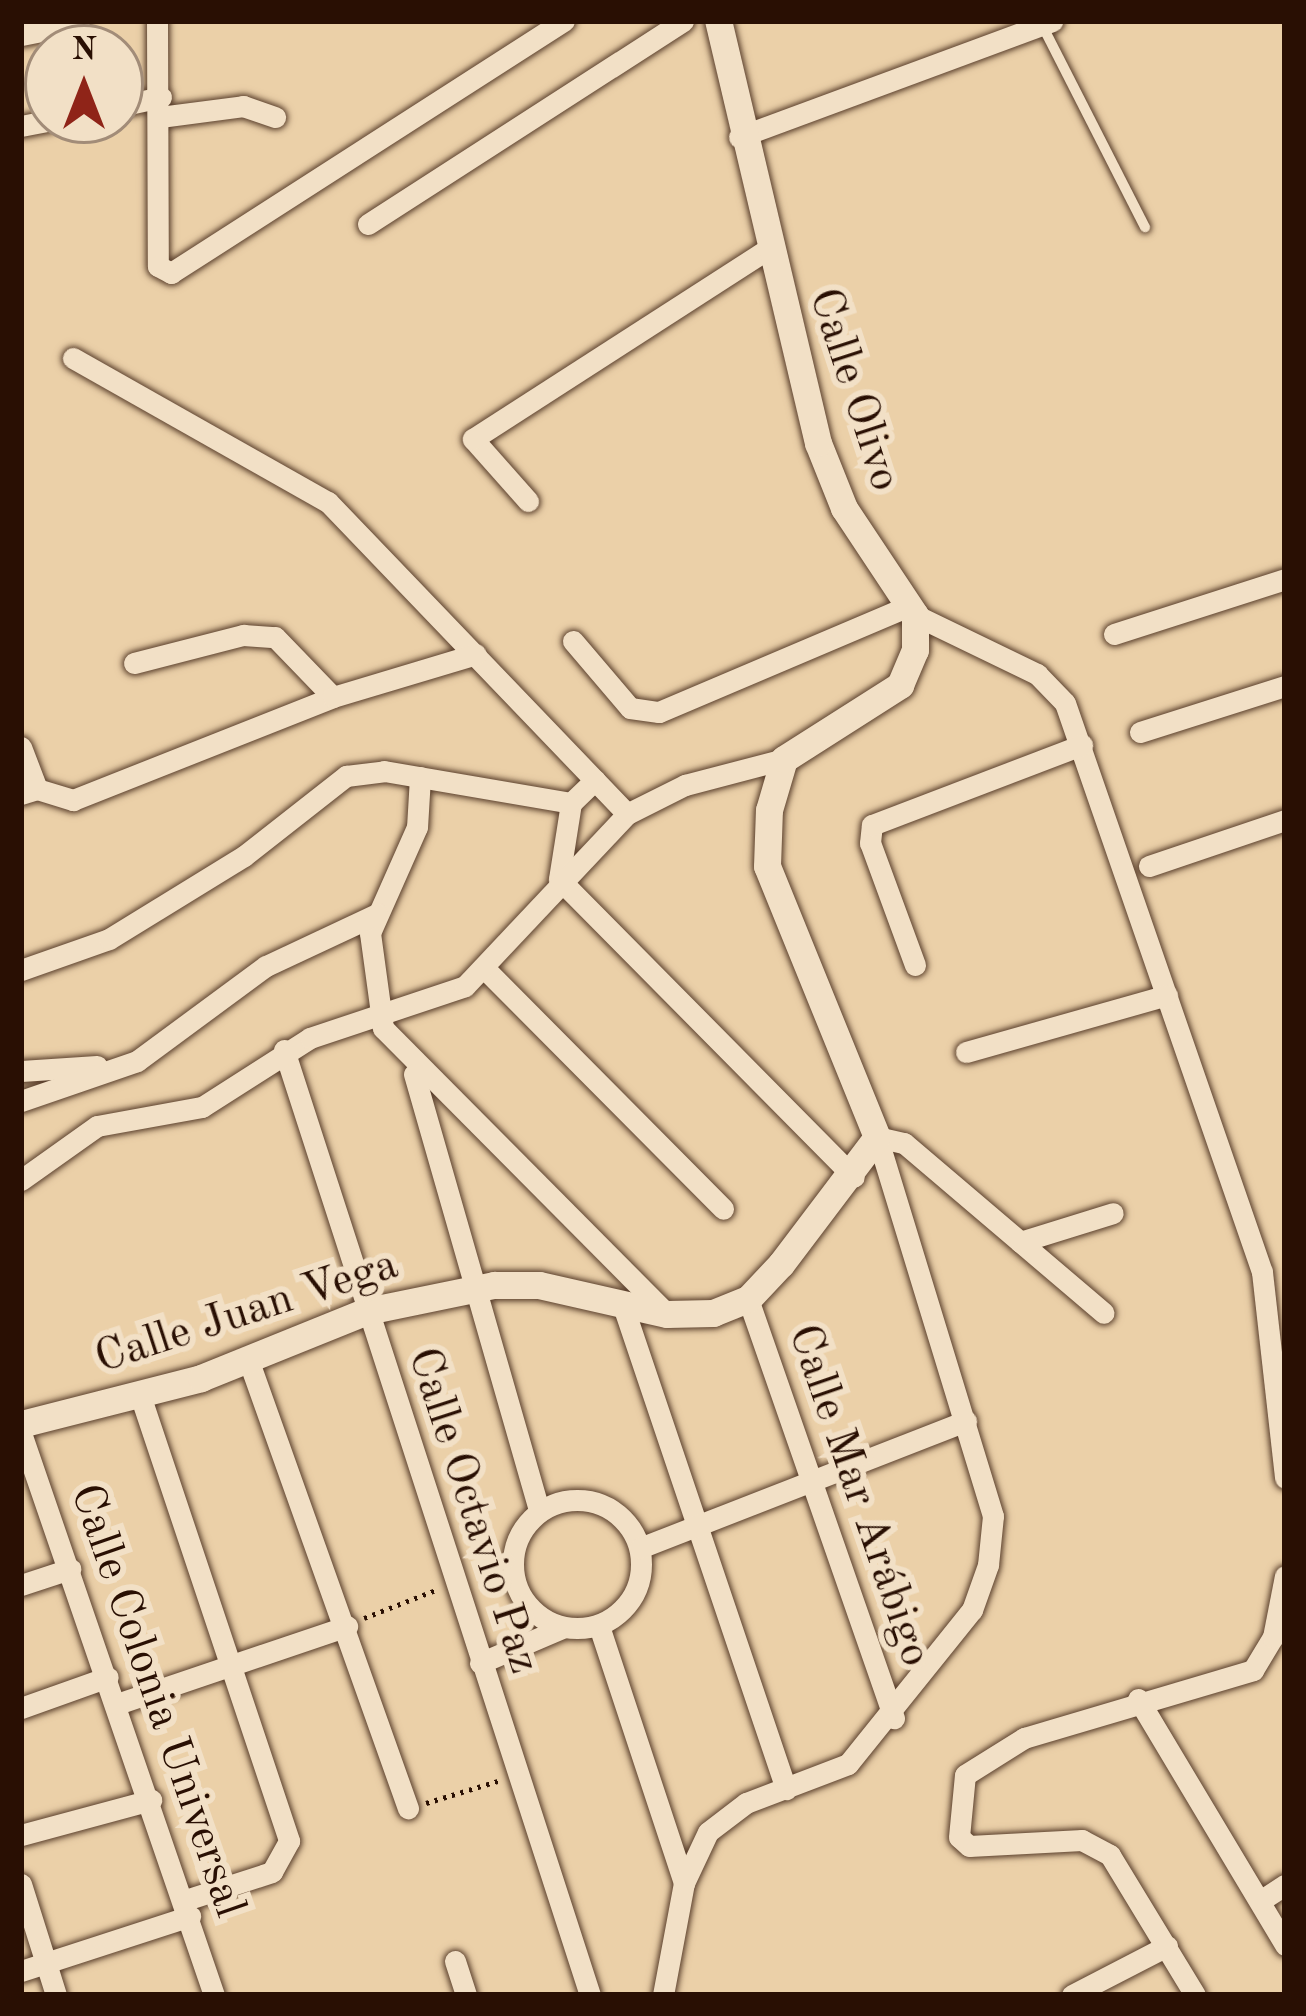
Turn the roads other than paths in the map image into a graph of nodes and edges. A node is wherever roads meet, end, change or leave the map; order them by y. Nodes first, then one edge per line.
1 (157, 21) edge
2 (565, 21) edge
3 (683, 21) edge
4 (718, 21) edge
5 (68, 22) edge
6 (1045, 22) edge
7 (21, 32) edge
8 (144, 107) edge
9 (161, 107) junction
10 (275, 117) dead end
11 (739, 137) junction
12 (368, 224) dead end
13 (1145, 227) dead end
14 (766, 250) junction
15 (73, 358) dead end
16 (528, 501) dead end
17 (1285, 579) edge
18 (910, 611) junction
19 (1114, 634) dead end
20 (573, 641) dead end
21 (476, 654) junction
22 (134, 663) dead end
23 (1285, 686) edge
24 (333, 697) junction
25 (1140, 732) dead end
26 (1082, 746) junction
27 (21, 748) edge
28 (784, 758) junction
29 (420, 777) junction
30 (595, 780) junction
31 (29, 792) edge
32 (571, 803) junction
33 (627, 814) junction
34 (1285, 820) edge
35 (1149, 866) dead end
36 (559, 879) junction
37 (377, 914) junction
38 (915, 965) dead end
39 (21, 970) edge
40 (487, 971) junction
41 (1167, 994) junction
42 (378, 1011) junction
43 (284, 1050) junction
44 (966, 1052) dead end
45 (407, 1061) junction
46 (110, 1069) junction
47 (21, 1071) edge
48 (21, 1101) edge
49 (877, 1137) junction
50 (854, 1177) junction
51 (21, 1180) edge
52 (723, 1209) dead end
53 (1113, 1213) dead end
54 (1020, 1242) junction
55 (479, 1288) junction
56 (748, 1299) junction
57 (623, 1306) junction
58 (367, 1311) junction
59 (1104, 1313) dead end
60 (667, 1314) junction
61 (248, 1359) junction
62 (140, 1395) junction
63 (966, 1420) junction
64 (21, 1428) edge
65 (531, 1457) junction
66 (1285, 1478) edge
67 (807, 1483) junction
68 (567, 1499) junction
69 (539, 1511) junction
70 (694, 1524) junction
71 (640, 1548) junction
72 (70, 1569) junction
73 (1285, 1576) edge
74 (21, 1585) edge
75 (347, 1626) junction
76 (599, 1626) junction
77 (562, 1628) junction
78 (480, 1663) junction
79 (227, 1668) junction
80 (108, 1678) junction
81 (1138, 1699) junction
82 (117, 1704) junction
83 (21, 1708) edge
84 (894, 1718) junction
85 (787, 1789) junction
86 (151, 1800) junction
87 (408, 1808) road end
88 (21, 1835) edge
89 (684, 1882) junction
90 (21, 1884) edge
91 (1285, 1885) edge
92 (1260, 1900) junction
93 (188, 1908) junction
94 (1285, 1945) edge
95 (1167, 1946) junction
96 (455, 1961) dead end
97 (46, 1963) junction
98 (21, 1971) edge
99 (56, 1995) edge
100 (214, 1995) edge
101 (466, 1995) edge
102 (590, 1995) edge
103 (663, 1995) edge
104 (1072, 1995) edge
105 (1195, 1995) edge

1 - 9 street
2 - 9 street
3 - 12 street
4 - 11 street, Calle Olivo
5 - 7 street
6 - 11 street
6 - 13 lane
8 - 9 street
9 - 10 street
11 - 14 street, Calle Olivo
14 - 16 street
14 - 18 street, Calle Olivo
15 - 21 street
17 - 19 street
18 - 20 street
18 - 26 street
18 - 28 street
21 - 24 street
21 - 30 street
22 - 24 street
23 - 25 street
24 - 31 street
26 - 38 street
26 - 41 street
27 - 31 street
28 - 33 street
28 - 49 street
29 - 32 street
29 - 37 street
29 - 39 street
30 - 32 street
30 - 33 street
32 - 36 street
33 - 36 street
34 - 35 street
36 - 40 street
36 - 50 street
37 - 42 street
37 - 46 street
40 - 42 street
40 - 52 street
41 - 44 street
41 - 66 street
42 - 43 street
42 - 45 street
43 - 51 street
43 - 58 street, Calle Octavio Paz
45 - 55 street
45 - 60 street
46 - 47 street
46 - 48 street
49 - 50 street
49 - 54 street
49 - 63 street
50 - 56 street
53 - 54 street
54 - 59 street
55 - 57 street, Calle Juan Vega
55 - 58 street, Calle Juan Vega
55 - 65 street
56 - 60 street, Calle Juan Vega
56 - 67 street, Calle Mar Arábigo
57 - 60 street, Calle Juan Vega
57 - 70 street
58 - 61 street, Calle Juan Vega
58 - 78 street, Calle Octavio Paz
61 - 62 street, Calle Juan Vega
61 - 75 street
62 - 64 street, Calle Juan Vega
62 - 79 street
63 - 67 street
63 - 84 street
64 - 72 street, Calle Colonia Universal
65 - 68 street
65 - 69 street
67 - 70 street
67 - 84 street, Calle Mar Arábigo
68 - 69 street
68 - 71 street
69 - 77 street
70 - 71 street
70 - 85 street
71 - 76 street
72 - 74 street
72 - 80 street, Calle Colonia Universal
73 - 81 street
75 - 79 street
75 - 87 street
76 - 77 street
76 - 89 street
77 - 78 street
78 - 102 street, Calle Octavio Paz
79 - 82 street
79 - 93 street
80 - 82 street, Calle Colonia Universal
80 - 83 street
81 - 92 street
81 - 95 street
82 - 86 street, Calle Colonia Universal
84 - 85 street
85 - 89 street
86 - 88 street
86 - 93 street, Calle Colonia Universal
89 - 103 street
90 - 97 street
91 - 92 street
92 - 94 street
93 - 97 street
93 - 100 street, Calle Colonia Universal
95 - 104 street
95 - 105 street
96 - 101 street
97 - 98 street
97 - 99 street

